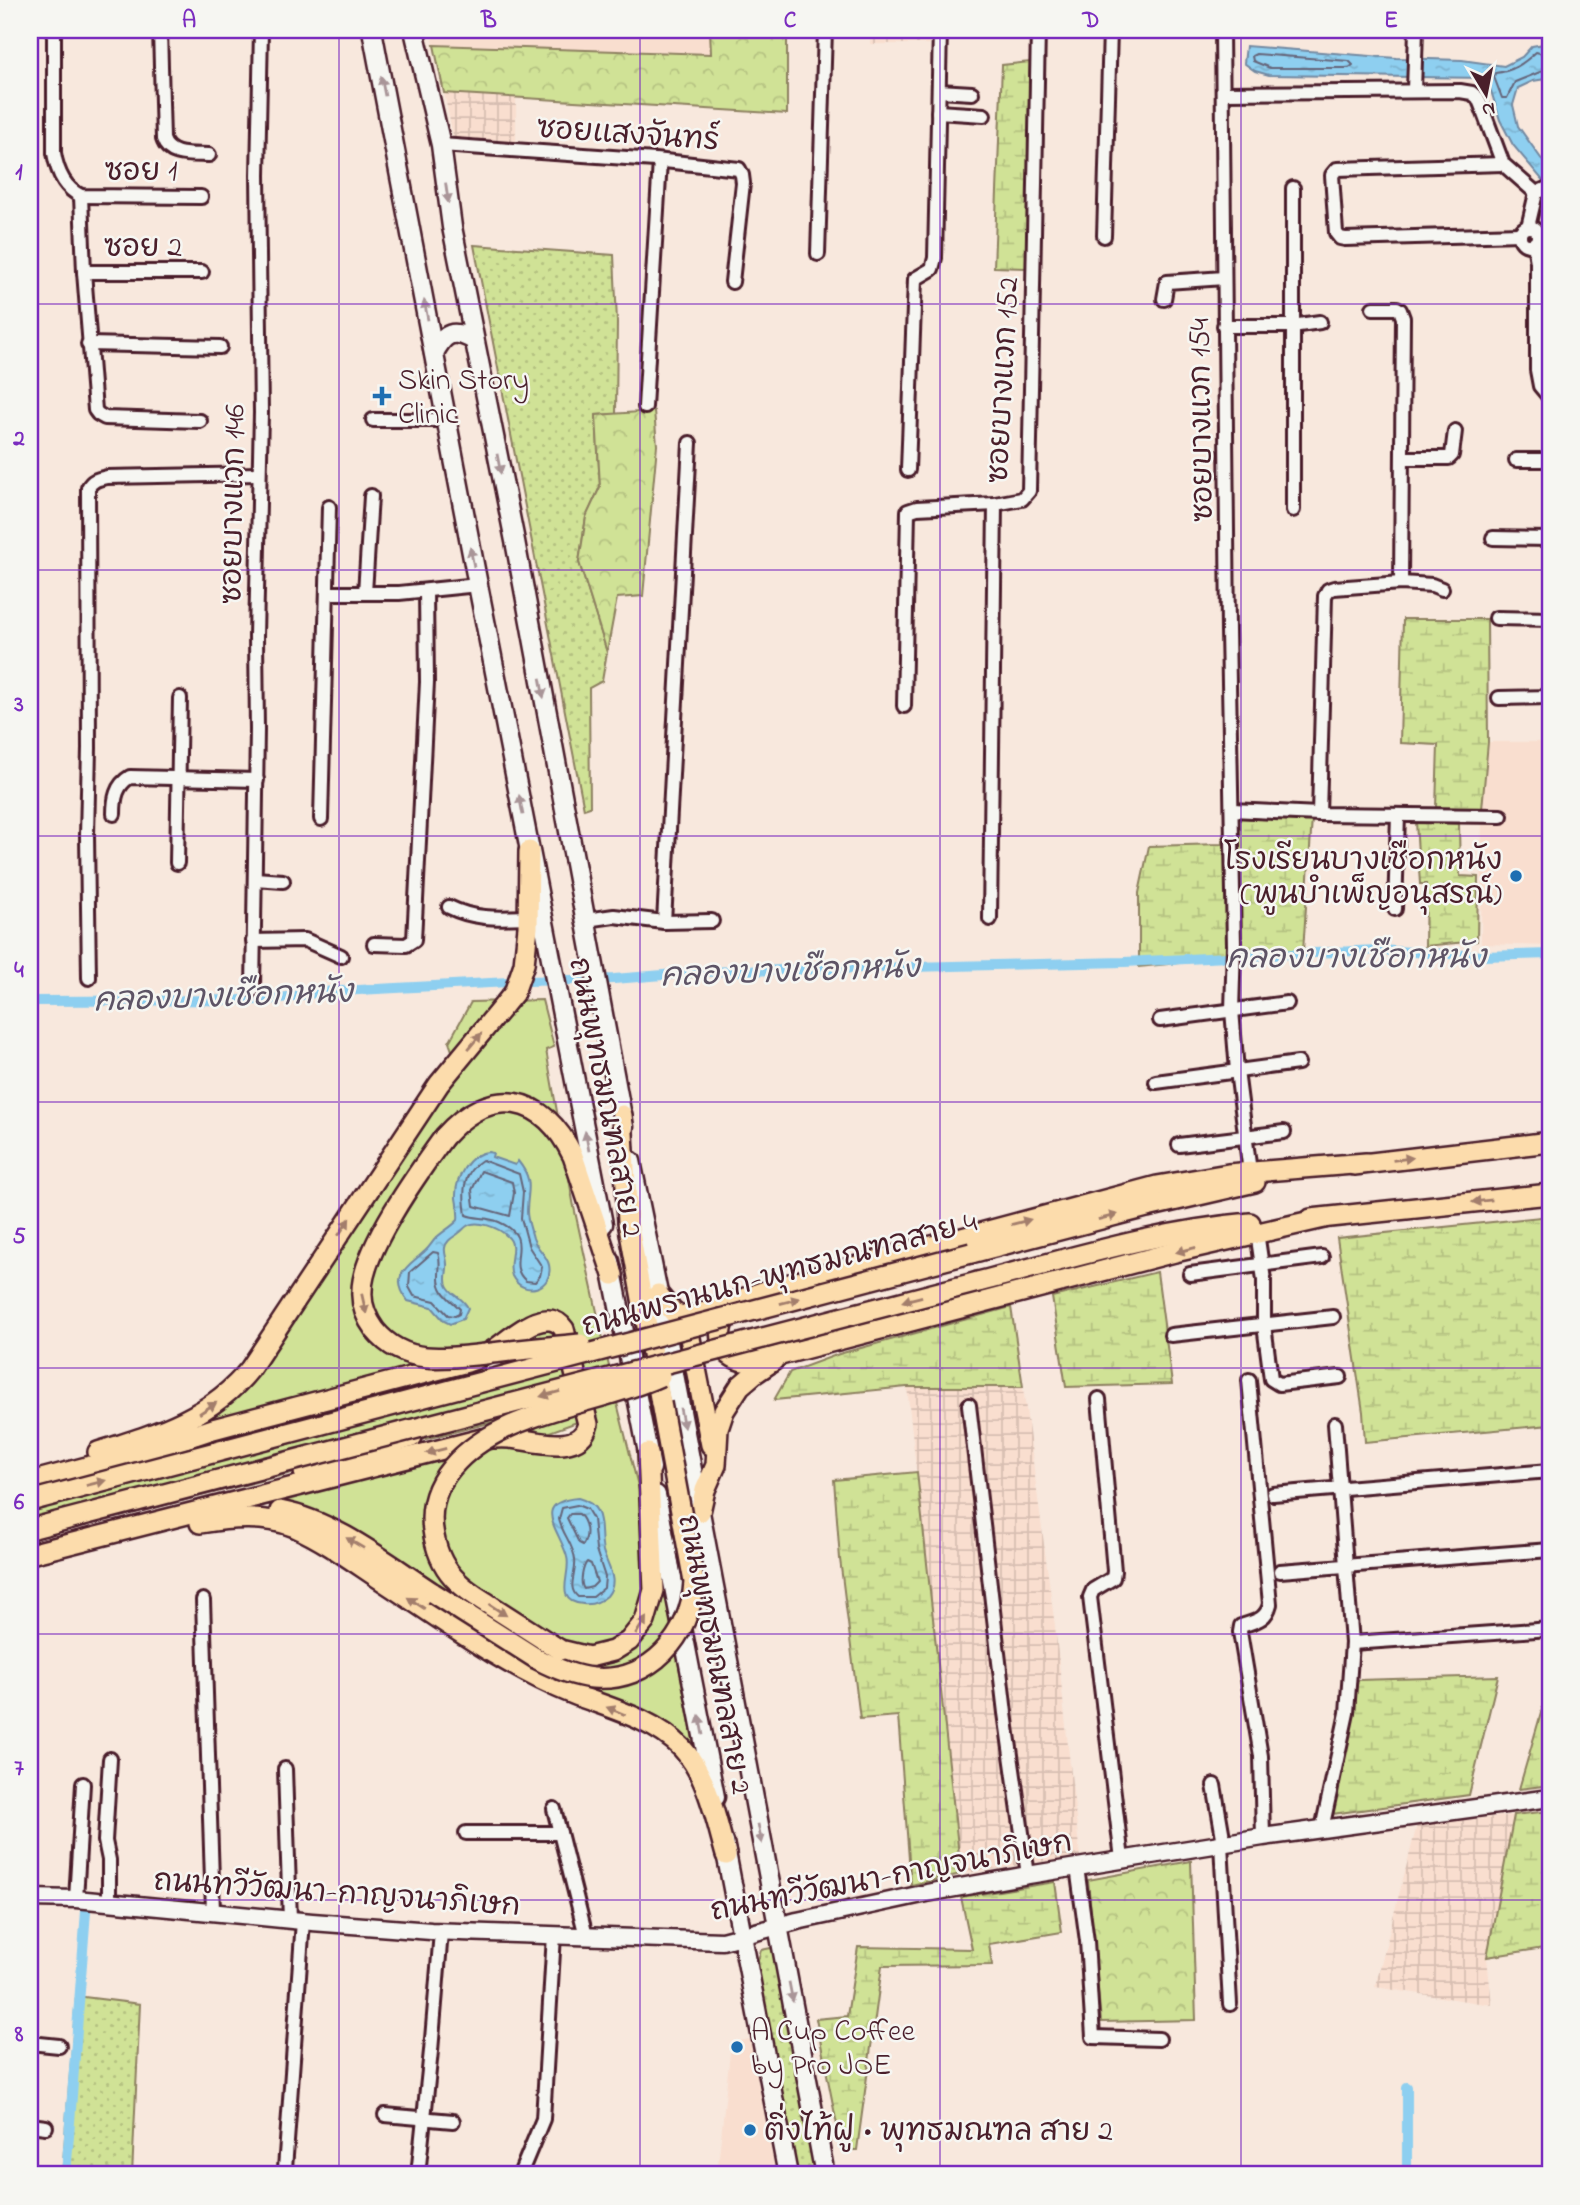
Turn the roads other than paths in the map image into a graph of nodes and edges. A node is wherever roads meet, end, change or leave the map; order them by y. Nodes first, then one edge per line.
1 (54, 30) edge
2 (160, 30) edge
3 (261, 30) edge
4 (372, 30) edge
5 (414, 30) edge
6 (825, 30) edge
7 (940, 30) edge
8 (1038, 30) edge
9 (1110, 30) edge
10 (1222, 30) edge
11 (1416, 30) edge
12 (1414, 84) junction
13 (939, 91) junction
14 (972, 93) dead end
15 (1223, 93) junction
16 (938, 112) junction
17 (984, 115) dead end
18 (441, 145) junction
19 (209, 155) dead end
20 (660, 161) junction
21 (1503, 164) junction
22 (1293, 188) dead end
23 (1545, 189) edge
24 (81, 196) junction
25 (201, 197) dead end
26 (1524, 231) junction
27 (1104, 236) dead end
28 (818, 254) dead end
29 (84, 272) junction
30 (202, 272) dead end
31 (1224, 278) junction
32 (732, 282) dead end
33 (1164, 299) dead end
34 (1373, 308) dead end
35 (1320, 322) dead end
36 (1224, 326) junction
37 (1292, 326) junction
38 (474, 340) junction
39 (88, 344) junction
40 (219, 346) dead end
41 (434, 353) junction
42 (1550, 398) edge
43 (645, 407) dead end
44 (373, 420) dead end
45 (447, 420) junction
46 (200, 421) dead end
47 (1455, 430) dead end
48 (690, 443) dead end
49 (1402, 458) junction
50 (1516, 460) dead end
51 (1550, 460) edge
52 (908, 470) dead end
53 (259, 474) junction
54 (371, 496) dead end
55 (995, 504) junction
56 (329, 507) dead end
57 (1293, 510) dead end
58 (1493, 538) dead end
59 (1550, 539) edge
60 (1401, 583) junction
61 (478, 585) junction
62 (1442, 589) dead end
63 (426, 591) junction
64 (327, 593) junction
65 (365, 593) junction
66 (1496, 618) dead end
67 (1550, 619) edge
68 (1550, 697) edge
69 (180, 698) dead end
70 (1499, 698) dead end
71 (904, 706) dead end
72 (179, 777) junction
73 (257, 780) junction
74 (1232, 810) junction
75 (114, 814) dead end
76 (1319, 814) junction
77 (1398, 815) junction
78 (1501, 816) dead end
79 (321, 819) dead end
80 (530, 851) junction
81 (177, 863) dead end
82 (255, 880) junction
83 (283, 881) dead end
84 (449, 907) dead end
85 (1395, 909) dead end
86 (528, 917) junction
87 (990, 919) dead end
88 (586, 920) junction
89 (712, 921) dead end
90 (664, 922) junction
91 (253, 941) junction
92 (374, 944) dead end
93 (341, 956) dead end
94 (89, 978) dead end
95 (253, 984) dead end
96 (1287, 1003) dead end
97 (1233, 1010) junction
98 (1160, 1020) dead end
99 (1298, 1063) dead end
100 (1237, 1070) junction
101 (1156, 1082) dead end
102 (622, 1115) junction
103 (1284, 1132) dead end
104 (1246, 1137) junction
105 (1550, 1142) edge
106 (1179, 1145) dead end
107 (1366, 1163) junction
108 (1250, 1172) junction
109 (1550, 1194) edge
110 (1324, 1218) junction
111 (1257, 1232) junction
112 (1322, 1257) dead end
113 (1262, 1265) junction
114 (1190, 1274) dead end
115 (613, 1275) junction
116 (658, 1294) junction
117 (753, 1294) junction
118 (1334, 1317) dead end
119 (673, 1324) junction
120 (1264, 1325) junction
121 (1171, 1335) dead end
122 (580, 1344) junction
123 (806, 1348) junction
124 (709, 1353) junction
125 (1340, 1377) dead end
126 (1249, 1380) dead end
127 (1099, 1398) dead end
128 (969, 1405) dead end
129 (482, 1412) junction
130 (1335, 1424) dead end
131 (147, 1451) junction
132 (648, 1453) junction
133 (716, 1465) junction
134 (1550, 1471) edge
135 (30, 1473) edge
136 (30, 1482) edge
137 (1341, 1489) junction
138 (1273, 1494) dead end
139 (30, 1501) edge
140 (198, 1506) junction
141 (700, 1512) junction
142 (30, 1529) edge
143 (92, 1539) junction
144 (30, 1544) edge
145 (1550, 1550) edge
146 (30, 1554) edge
147 (1345, 1566) junction
148 (1280, 1571) dead end
149 (203, 1600) dead end
150 (1550, 1629) edge
151 (1352, 1643) junction
152 (110, 1759) dead end
153 (285, 1769) dead end
154 (83, 1784) dead end
155 (1214, 1785) dead end
156 (1550, 1798) edge
157 (554, 1809) dead end
158 (1322, 1829) junction
159 (466, 1833) dead end
160 (560, 1833) junction
161 (1263, 1837) junction
162 (1222, 1843) junction
163 (726, 1855) junction
164 (1122, 1859) junction
165 (1077, 1867) junction
166 (1028, 1875) junction
167 (30, 1898) edge
168 (76, 1899) junction
169 (109, 1902) junction
170 (213, 1912) junction
171 (297, 1921) junction
172 (778, 1925) junction
173 (441, 1932) junction
174 (554, 1935) junction
175 (586, 1936) junction
176 (743, 1936) junction
177 (1230, 2004) dead end
178 (1159, 2039) dead end
179 (30, 2043) edge
180 (59, 2046) dead end
181 (385, 2115) dead end
182 (424, 2119) junction
183 (453, 2121) dead end
184 (30, 2125) edge
185 (46, 2127) dead end
186 (285, 2169) dead end
187 (521, 2172) dead end
188 (418, 2175) edge
189 (788, 2175) edge
190 (825, 2175) edge

1 - 24 street
2 - 19 street
3 - 53 street, ซอยบางแวก 146
41 -> 4 main road, ถนนพุทธมณฑลสาย 2
5 - 18 main road, ถนนพุทธมณฑลสาย 2
6 - 28 street
7 - 13 street
8 - 55 street, ซอยบางแวก 152
9 - 27 street
10 - 15 street, ซอยบางแวก 154
11 - 12 street
12 - 15 street
12 - 21 street
13 - 14 street
13 - 16 street
15 - 31 street, ซอยบางแวก 154
16 - 17 street
16 - 52 street
18 - 20 street, ซอยแสงจันทร์
18 -> 38 main road, ถนนพุทธมณฑลสาย 2
20 - 32 street, ซอยแสงจันทร์
20 - 43 street
21 - 23 street
21 - 26 street
22 - 37 street
23 - 26 street
24 - 25 street, ซอย 1
24 - 29 street
26 - 42 street
29 - 30 street, ซอย 2
29 - 39 street
31 - 33 street
31 - 36 street, ซอยบางแวก 154
34 - 49 street
35 - 37 street
36 - 37 street
36 - 74 street, ซอยบางแวก 154
37 - 57 street
38 - 41 main road
38 -> 88 main road, ถนนพุทธมณฑลสาย 2
39 - 40 street
39 - 46 street
41 - 45 main road, ถนนพุทธมณฑลสาย 2
44 - 45 street
61 -> 45 main road, ถนนพุทธมณฑลสาย 2
47 - 49 street
48 - 90 street
49 - 60 street
50 - 51 street
53 - 73 street, ซอยบางแวก 146
53 - 94 street
54 - 65 street
55 - 71 street
55 - 87 street, ซอยบางแวก 152
56 - 64 street
58 - 59 street
60 - 62 street
60 - 76 street
61 - 63 street
80 -> 61 main road, ถนนพุทธมณฑลสาย 2
63 - 65 street
63 - 92 street
64 - 65 street
64 - 79 street
66 - 67 street
68 - 70 street
69 - 72 street
72 - 73 street
72 - 75 street
72 - 81 street
73 - 82 street, ซอยบางแวก 146
74 - 76 street
74 - 97 street, ซอยบางแวก 154
76 - 77 street
77 - 78 street
77 - 85 street
80 - 86 main road
115 -> 80 main road, ถนนพุทธมณฑลสาย 2
82 - 83 street
82 - 91 street, ซอยบางแวก 146
84 - 86 street
135 -> 86 main road
88 - 90 street
88 - 102 main road, ถนนพุทธมณฑลสาย 2
89 - 90 street
91 - 93 street
91 - 95 street, ซอยบางแวก 146
96 - 97 street
97 - 98 street
97 - 100 street, ซอยบางแวก 154
99 - 100 street
100 - 101 street
100 - 104 street, ซอยบางแวก 154
102 - 116 main road, ถนนพุทธมณฑลสาย 2
102 -> 140 main road, bridge
103 - 104 street
104 - 106 street
104 - 108 street, ซอยบางแวก 154
107 -> 105 main road, ถนนพรานนก-พุทธมณฑลสาย 4
107 - 108 main road
119 -> 107 main road, ถนนพรานนก-พุทธมณฑลสาย 4, bridge
117 -> 108 main road
109 -> 110 main road, ถนนพรานนก-พุทธมณฑลสาย 4
110 - 111 main road
110 -> 124 main road, ถนนพรานนก-พุทธมณฑลสาย 4, bridge
111 - 113 street
111 -> 123 main road
112 - 113 street
113 - 114 street
113 - 120 street
115 -> 122 main road, bridge
115 - 132 main road, ถนนพุทธมณฑลสาย 2
116 - 119 main road
116 -> 141 main road, ถนนพุทธมณฑลสาย 2
117 - 119 main road
117 - 123 main road
118 - 120 street
119 - 122 main road, bridge
119 - 133 main road
139 -> 119 main road, ถนนพรานนก-พุทธมณฑลสาย 4, bridge
120 - 121 street
120 - 125 street
122 - 131 main road, bridge
123 - 133 main road
124 -> 129 main road, ถนนพรานนก-พุทธมณฑลสาย 4, bridge
124 -> 132 main road, bridge
126 - 161 street
127 - 164 street
128 - 166 street
129 - 140 main road, bridge
129 - 142 main road, ถนนพรานนก-พุทธมณฑลสาย 4, bridge
130 - 137 street
131 - 136 main road
131 -> 140 main road
163 -> 132 main road, ถนนพุทธมณฑลสาย 2
133 - 141 main road
134 - 137 street
137 - 138 street
137 - 147 street
140 - 143 main road
140 - 144 main road
141 -> 172 main road, ถนนพุทธมณฑลสาย 2
143 - 146 main road
163 -> 143 main road
145 - 147 street
147 - 148 street
147 - 151 street
149 - 170 street
150 - 151 street
151 - 158 street
152 - 169 street
153 - 171 street
154 - 168 street
155 - 162 street
156 - 158 street, ถนนทวีวัฒนา-กาญจนาภิเษก
157 - 160 street
158 - 161 street, ถนนทวีวัฒนา-กาญจนาภิเษก
159 - 160 street
160 - 175 street
161 - 162 street, ถนนทวีวัฒนา-กาญจนาภิเษก
162 - 164 street, ถนนทวีวัฒนา-กาญจนาภิเษก
162 - 177 street
163 - 176 main road, ถนนพุทธมณฑลสาย 2
164 - 165 street, ถนนทวีวัฒนา-กาญจนาภิเษก
165 - 166 street, ถนนทวีวัฒนา-กาญจนาภิเษก
165 - 178 street
166 - 172 street, ถนนทวีวัฒนา-กาญจนาภิเษก
167 - 168 street, ถนนทวีวัฒนา-กาญจนาภิเษก
168 - 169 street, ถนนทวีวัฒนา-กาญจนาภิเษก
169 - 170 street, ถนนทวีวัฒนา-กาญจนาภิเษก
170 - 171 street, ถนนทวีวัฒนา-กาญจนาภิเษก
171 - 173 street, ถนนทวีวัฒนา-กาญจนาภิเษก
171 - 186 street
172 - 176 street, ถนนทวีวัฒนา-กาญจนาภิเษก
172 -> 190 main road, ถนนพุทธมณฑลสาย 2
173 - 174 street, ถนนทวีวัฒนา-กาญจนาภิเษก
173 - 182 street
174 - 175 street, ถนนทวีวัฒนา-กาญจนาภิเษก
174 - 187 street
175 - 176 street, ถนนทวีวัฒนา-กาญจนาภิเษก
176 - 189 main road, ถนนพุทธมณฑลสาย 2
179 - 180 street
181 - 182 street
182 - 183 street
182 - 188 street
184 - 185 street

